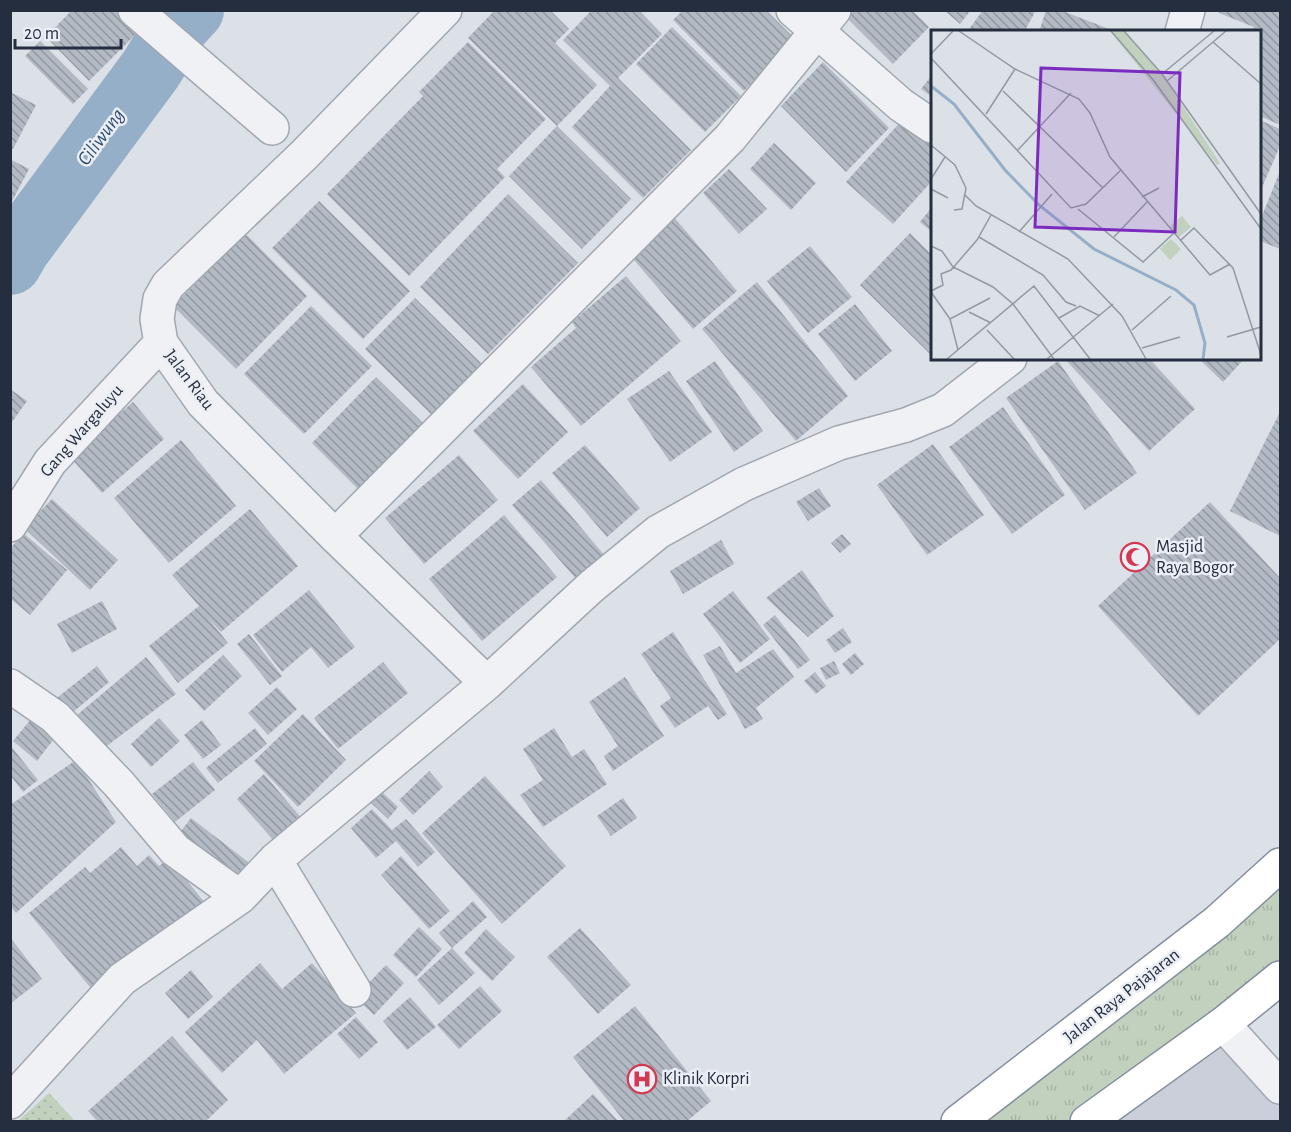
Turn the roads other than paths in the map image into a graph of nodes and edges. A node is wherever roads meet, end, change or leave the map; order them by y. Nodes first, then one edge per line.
1 (135, 10) edge
2 (445, 10) edge
3 (1188, 10) edge
4 (815, 17) edge
5 (1183, 30) edge
6 (931, 125) edge
7 (272, 128) dead end
8 (161, 343) junction
9 (1007, 360) edge
10 (10, 525) edge
11 (335, 536) junction
12 (488, 683) junction
13 (10, 686) edge
14 (275, 860) junction
15 (1281, 864) edge
16 (240, 897) junction
17 (1278, 986) edge
18 (354, 990) dead end
19 (1223, 1024) junction
20 (1279, 1084) edge
21 (10, 1102) edge
22 (958, 1122) edge
23 (1088, 1122) edge

1 - 7 street
2 - 8 street, Jalan Riau
3 - 5 street
4 - 6 street
4 - 11 street
8 - 10 street, Gang Wargaluyu
8 - 11 street, Jalan Riau
9 - 12 street
11 - 12 street, Jalan Riau
12 - 14 street
13 - 16 street
14 - 16 street
14 - 18 street
15 - 22 highway, Jalan Raya Pajajaran
16 - 21 street
17 - 19 highway
19 - 20 street
19 - 23 highway

